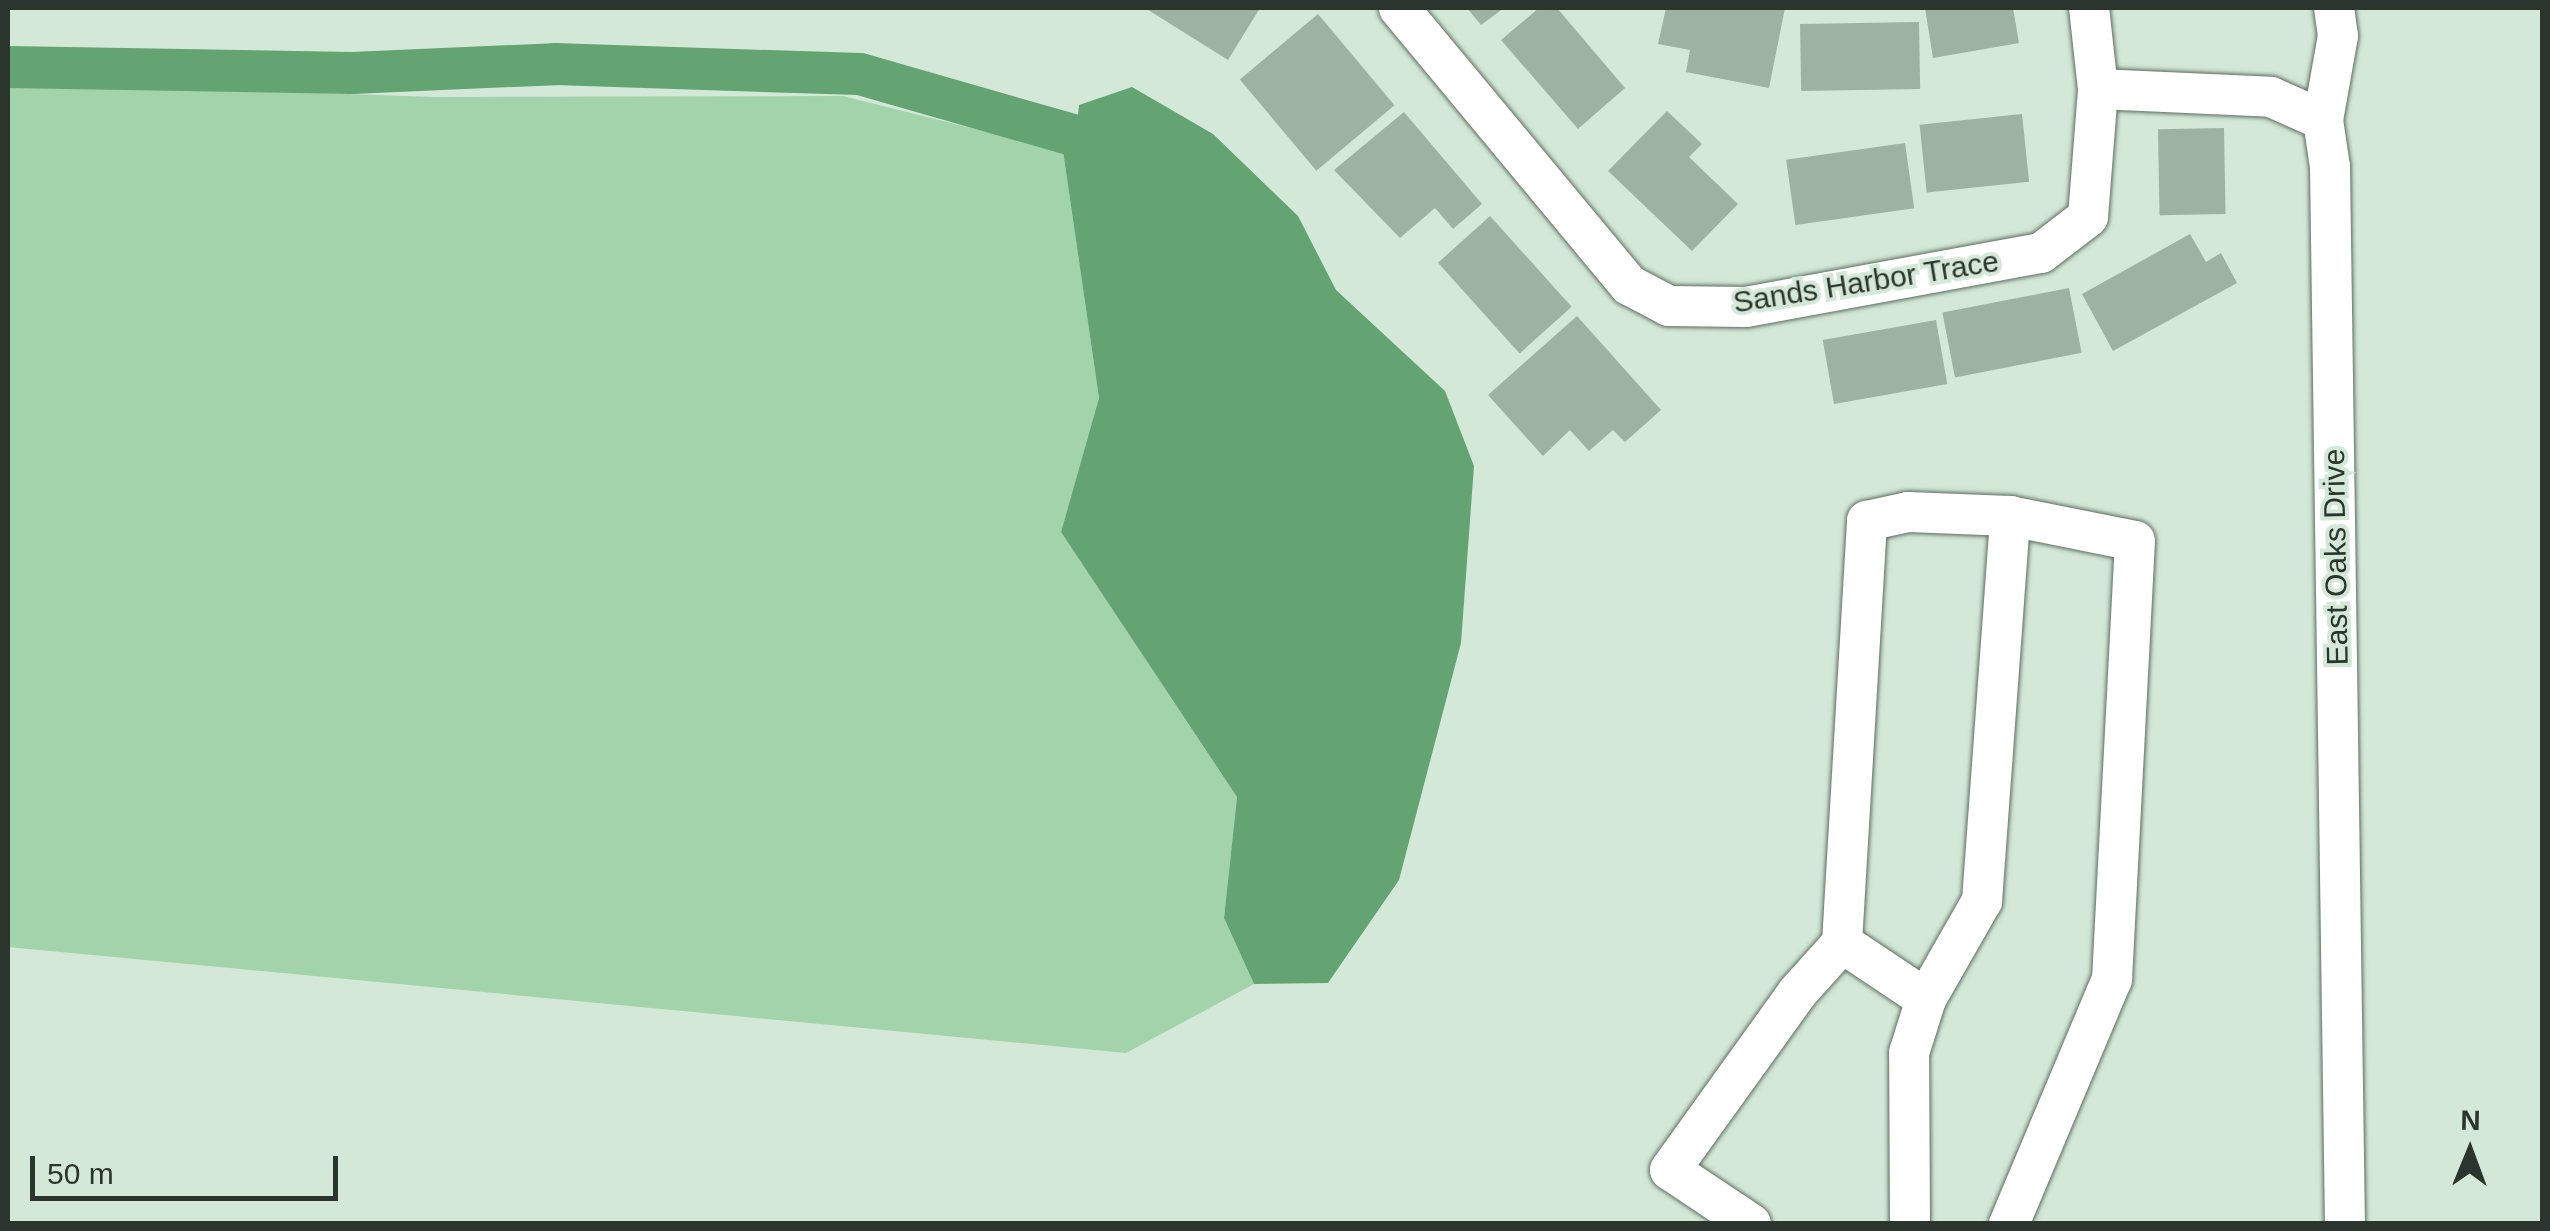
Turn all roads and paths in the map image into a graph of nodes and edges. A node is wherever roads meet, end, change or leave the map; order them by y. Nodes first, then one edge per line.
1 (1398, 8) edge
2 (2089, 8) edge
3 (2334, 8) edge
4 (2098, 89) junction
5 (2323, 120) junction
6 (2010, 516) junction
7 (1842, 943) junction
8 (1926, 998) junction
9 (1750, 1224) edge
10 (1910, 1224) edge
11 (2008, 1224) edge
12 (2345, 1224) edge

1 - 4 street, Sands Harbor Trace
2 - 4 street, Sands Harbor Trace
3 - 5 street, East Oaks Drive
4 - 5 street
5 - 12 street, East Oaks Drive
6 - 7 street
6 - 8 street
6 - 11 street
7 - 8 street
7 - 9 street
8 - 10 street

